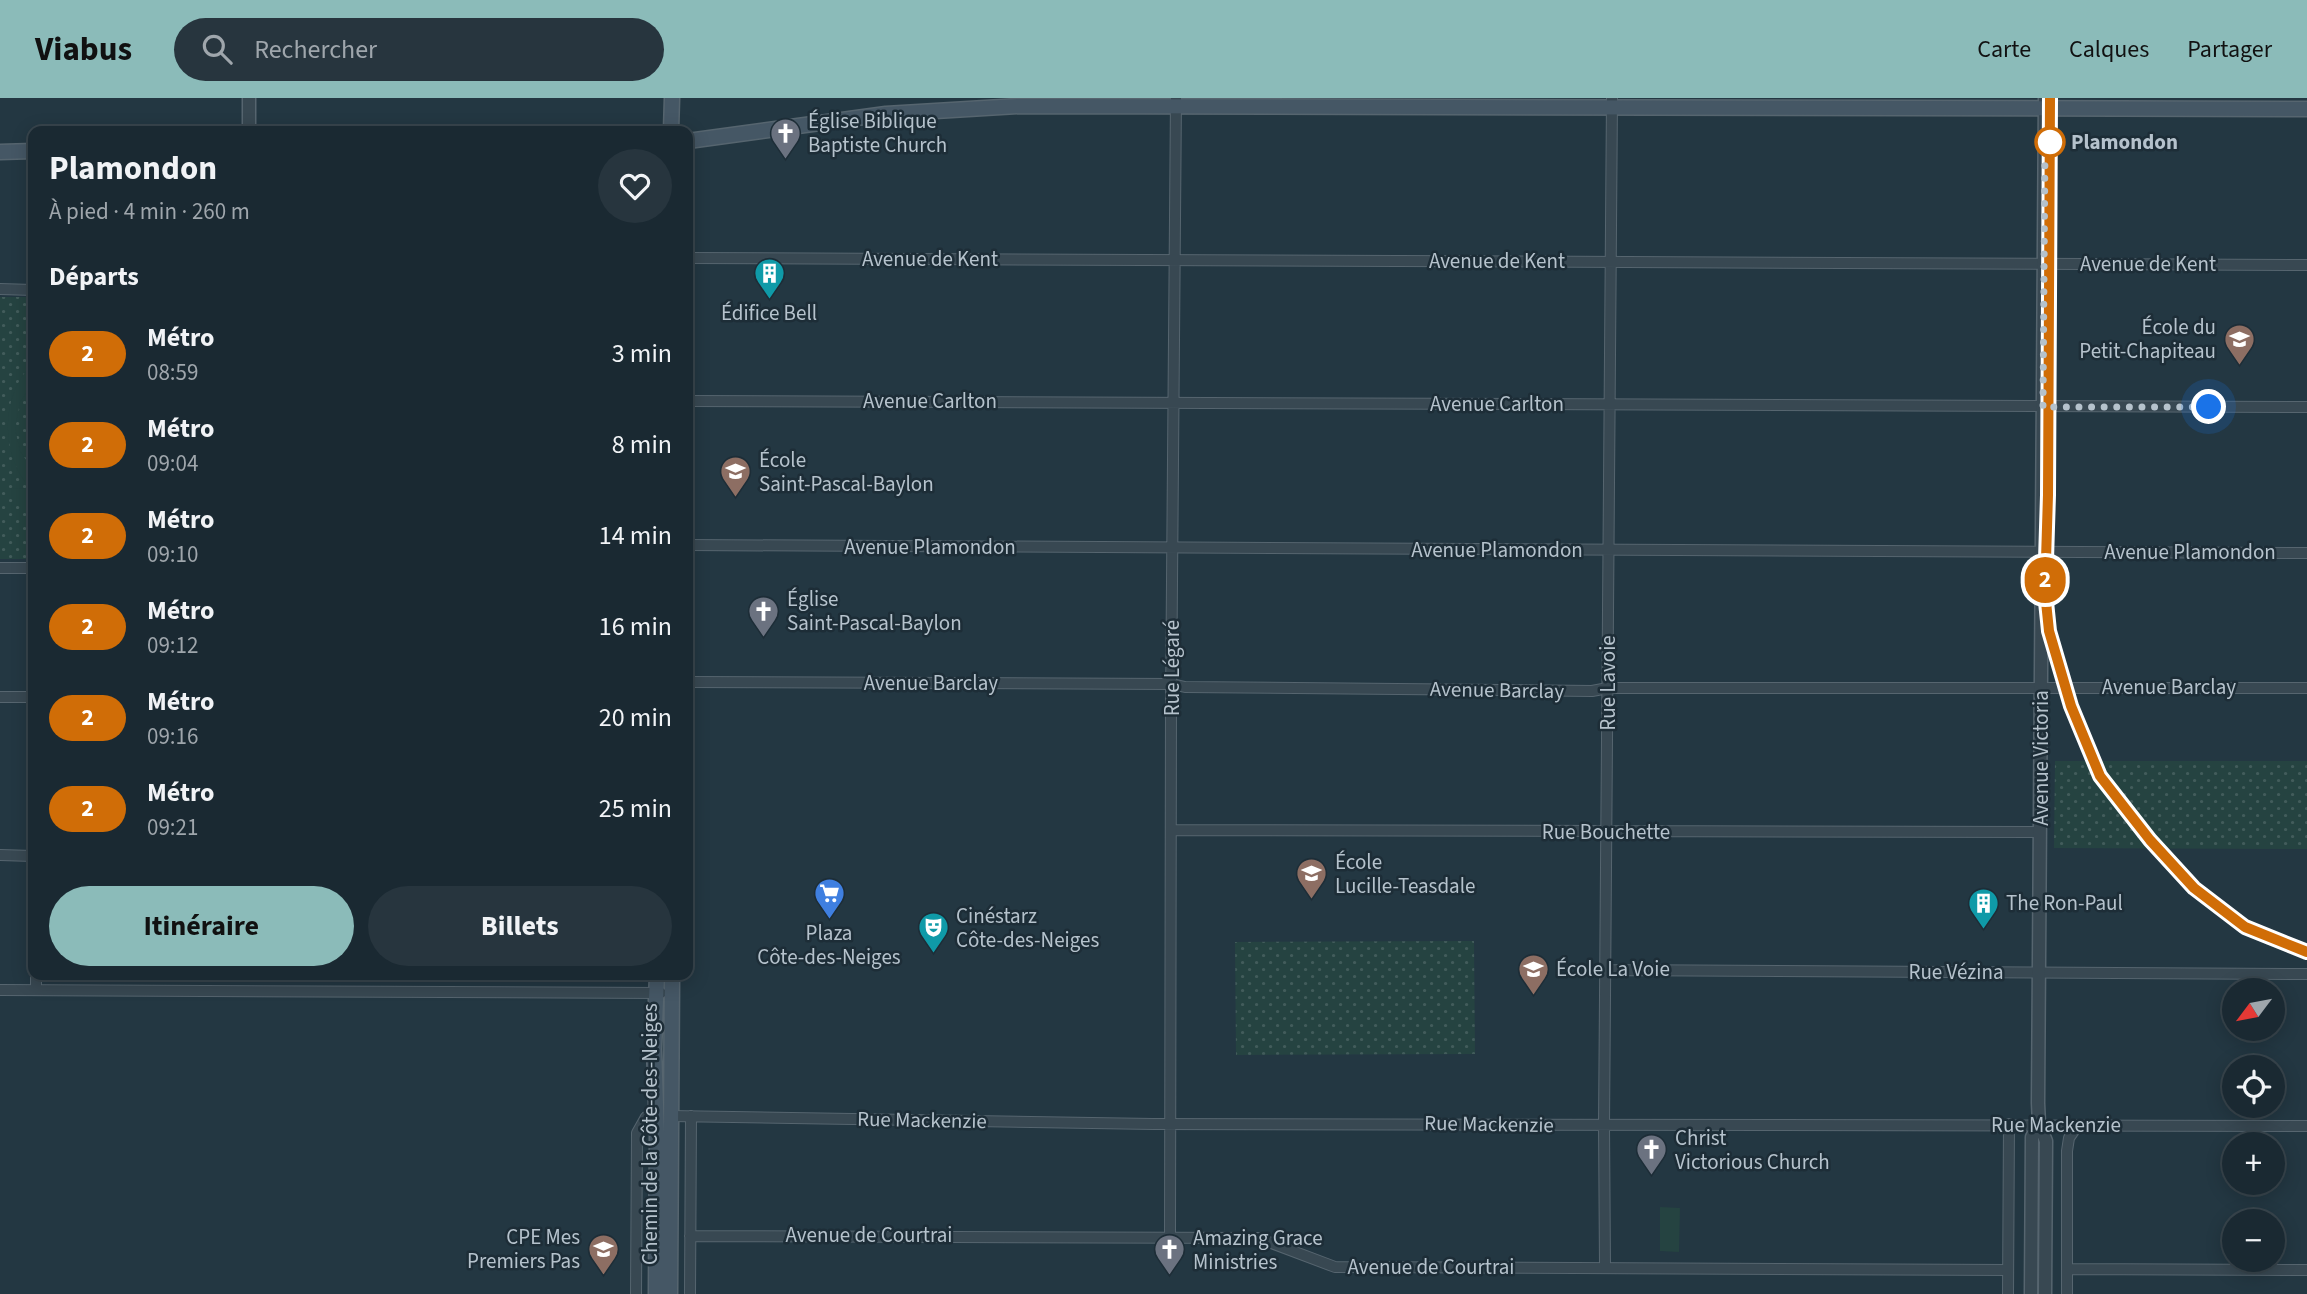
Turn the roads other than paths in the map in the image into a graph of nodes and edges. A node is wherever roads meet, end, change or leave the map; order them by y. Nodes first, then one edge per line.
1 (250, 98) edge
2 (672, 98) edge
3 (1176, 102) edge
4 (1612, 103) edge
5 (2045, 103) edge
6 (2307, 109) edge
7 (249, 126) edge
8 (671, 126) edge
9 (693, 140) edge
10 (28, 151) edge
11 (0, 152) edge
12 (693, 258) edge
13 (1174, 259) junction
14 (1611, 262) junction
15 (2044, 264) junction
16 (2307, 265) edge
17 (0, 289) edge
18 (28, 290) edge
19 (693, 401) edge
20 (1173, 402) junction
21 (1610, 405) junction
22 (2043, 407) junction
23 (2307, 407) edge
24 (693, 545) edge
25 (1173, 549) junction
26 (1608, 550) junction
27 (2042, 551) junction
28 (2307, 553) edge
29 (0, 568) edge
30 (28, 568) edge
31 (693, 682) edge
32 (1171, 684) junction
33 (2041, 687) junction
34 (1608, 688) junction
35 (2307, 688) edge
36 (0, 697) edge
37 (28, 697) edge
38 (1171, 830) junction
39 (1606, 831) junction
40 (2040, 832) junction
41 (0, 855) edge
42 (28, 856) edge
43 (1605, 970) junction
44 (2039, 973) junction
45 (2307, 974) edge
46 (36, 980) edge
47 (657, 980) edge
48 (672, 980) edge
49 (0, 990) edge
50 (36, 990) junction
51 (656, 993) junction
52 (672, 993) junction
53 (664, 1116) junction
54 (691, 1116) junction
55 (1170, 1122) junction
56 (2009, 1124) junction
57 (2039, 1124) junction
58 (1604, 1125) junction
59 (2078, 1125) junction
60 (2307, 1126) edge
61 (691, 1236) junction
62 (1170, 1237) junction
63 (1605, 1267) junction
64 (2067, 1269) junction
65 (2008, 1270) junction
66 (2307, 1270) edge
67 (636, 1294) edge
68 (656, 1294) edge
69 (670, 1294) edge
70 (690, 1294) edge
71 (2008, 1294) edge
72 (2031, 1294) edge
73 (2045, 1294) edge
74 (2067, 1294) edge

1 - 7 street
2 - 8 main road
3 - 4 main road
3 - 9 main road
3 - 13 street, Rue Légaré
4 - 5 main road
4 - 14 street, Rue Lavoie
5 - 6 main road
5 - 15 street, Avenue Victoria
10 - 11 main road
12 - 13 street, Avenue de Kent
13 - 14 street, Avenue de Kent
13 - 20 street, Rue Légaré
14 - 15 street, Avenue de Kent
14 - 21 street, Rue Lavoie
15 - 16 street, Avenue de Kent
15 - 22 street, Avenue Victoria
17 - 18 street
19 - 20 street, Avenue Carlton
20 - 21 street, Avenue Carlton
20 - 25 street, Rue Légaré
21 - 22 street, Avenue Carlton
21 - 26 street, Rue Lavoie
22 - 23 street, Avenue Carlton
22 - 27 street, Avenue Victoria
24 - 25 street, Avenue Plamondon
25 - 26 street, Avenue Plamondon
25 - 32 street, Rue Légaré
26 - 27 street, Avenue Plamondon
26 - 34 street, Rue Lavoie
27 - 28 street, Avenue Plamondon
27 - 33 street, Avenue Victoria
29 - 30 street
31 - 32 street, Avenue Barclay
32 - 34 street, Avenue Barclay
32 - 38 street, Rue Légaré
33 - 34 street, Avenue Barclay
33 - 35 street, Avenue Barclay
33 - 40 street, Avenue Victoria
34 - 39 street, Rue Lavoie
36 - 37 street
38 - 39 street, Rue Bouchette
38 - 55 street, Rue Légaré
39 - 40 street, Rue Bouchette
39 - 43 street, Rue Lavoie
40 - 44 street, Avenue Victoria
41 - 42 street
43 - 44 street, Rue Vézina
43 - 58 street, Rue Lavoie
44 - 45 street, Rue Vézina
44 - 57 street, Avenue Victoria
46 - 50 street
47 - 51 main road, Chemin de la Côte-des-Neiges
48 - 52 main road, Chemin de la Côte-des-Neiges
49 - 50 street
50 - 51 street
51 - 52 street
51 - 53 main road, Chemin de la Côte-des-Neiges
52 - 53 main road, Chemin de la Côte-des-Neiges
53 - 54 street, Rue Mackenzie
53 - 67 street, Chemin de la Côte-des-Neiges
53 - 68 main road, Chemin de la Côte-des-Neiges
53 - 69 main road, Chemin de la Côte-des-Neiges
54 - 55 street, Rue Mackenzie
54 - 61 street, Chemin de la Côte-des-Neiges
55 - 58 street, Rue Mackenzie
55 - 62 street, Rue Légaré
56 - 57 street, Rue Mackenzie
56 - 58 street, Rue Mackenzie
56 - 65 street
57 - 59 street, Rue Mackenzie
57 - 72 street, Avenue Victoria
57 - 73 street, Avenue Victoria
58 - 63 street, Rue Lavoie
59 - 60 street, Rue Mackenzie
59 - 64 street
61 - 62 street, Avenue de Courtrai
61 - 70 street, Chemin de la Côte-des-Neiges
62 - 63 street, Avenue de Courtrai
63 - 65 street, Avenue de Courtrai
64 - 66 street
64 - 74 street
65 - 71 street

